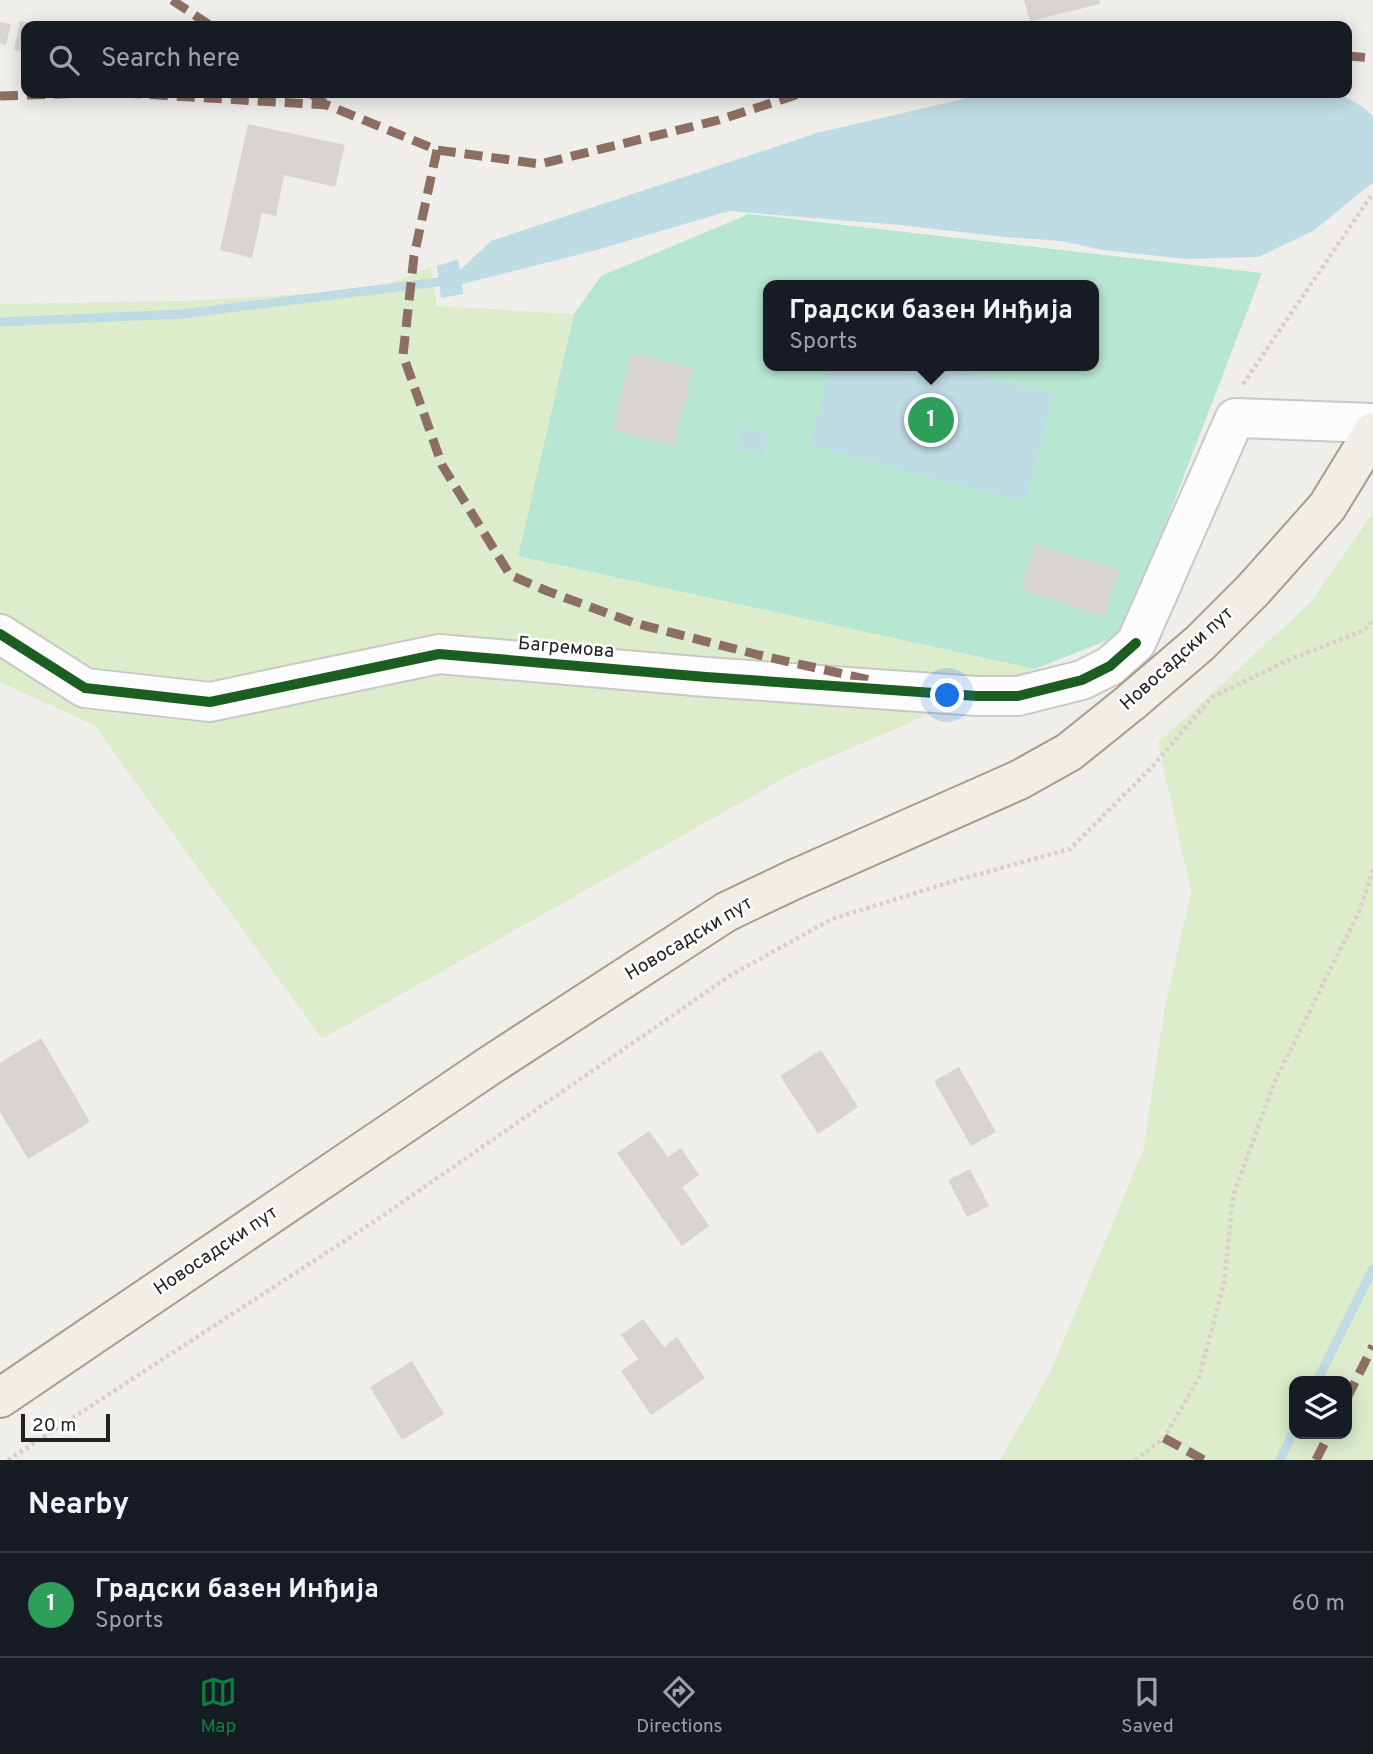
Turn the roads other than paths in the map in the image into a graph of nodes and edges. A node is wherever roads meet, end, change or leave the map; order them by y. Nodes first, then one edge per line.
1 (1373, 423) edge
2 (1373, 432) edge
3 (0, 634) edge
4 (0, 1398) edge

1 - 3 street, Багремова
2 - 4 main road, Новосадски пут

